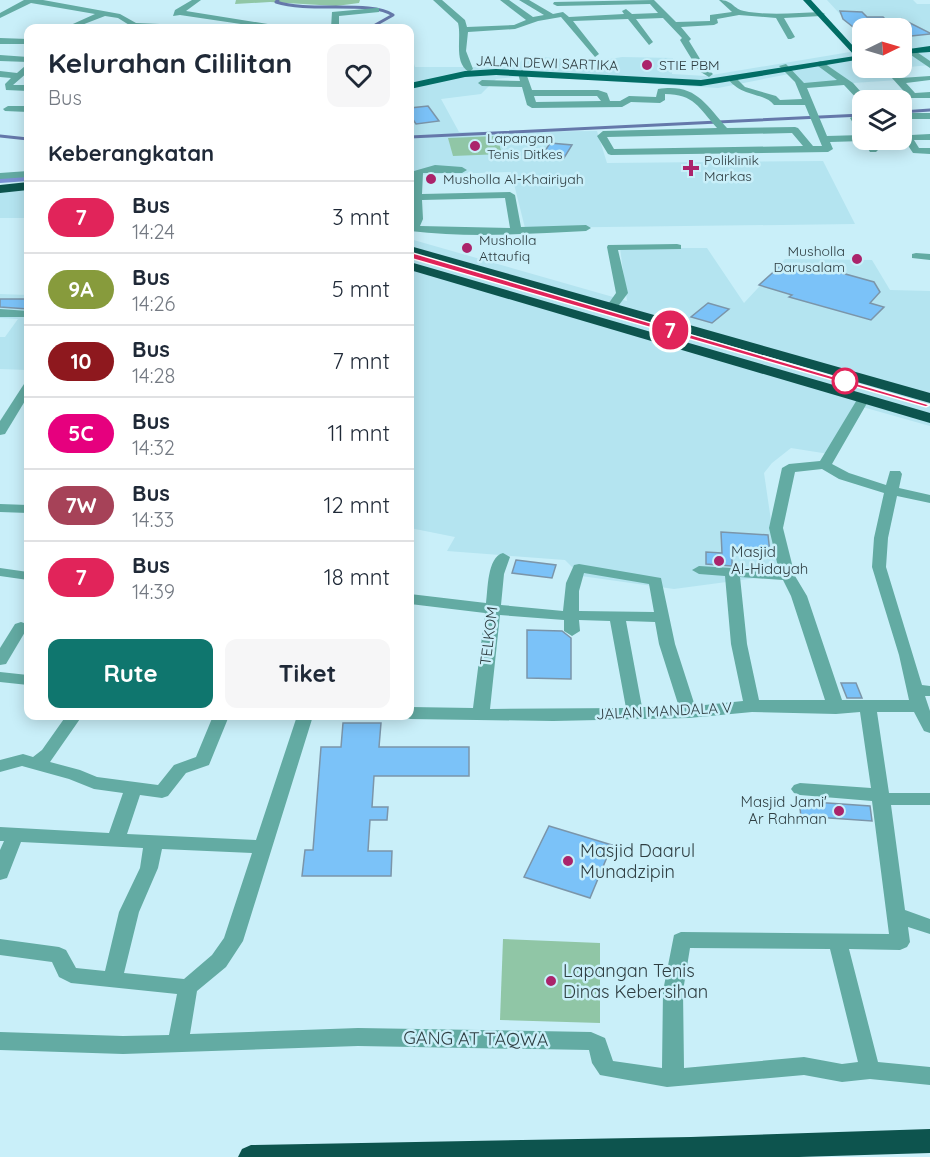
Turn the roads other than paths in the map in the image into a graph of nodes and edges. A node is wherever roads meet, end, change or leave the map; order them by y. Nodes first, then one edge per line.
1 (30, 0) edge
2 (198, 0) edge
3 (436, 0) edge
4 (504, 0) edge
5 (523, 0) edge
6 (737, 0) edge
7 (617, 1) edge
8 (651, 1) edge
9 (725, 1) edge
10 (556, 2) edge
11 (591, 2) edge
12 (814, 4) edge
13 (188, 6) junction
14 (376, 10) dead end
15 (109, 11) junction
16 (178, 12) junction
17 (226, 12) dead end
18 (739, 13) junction
19 (665, 15) junction
20 (0, 16) edge
21 (551, 16) junction
22 (630, 16) junction
23 (780, 16) junction
24 (565, 17) junction
25 (532, 20) junction
26 (78, 24) edge
27 (133, 24) edge
28 (167, 24) edge
29 (254, 24) edge
30 (335, 24) edge
31 (673, 25) junction
32 (510, 28) junction
33 (464, 30) junction
34 (791, 37) dead end
35 (517, 39) dead end
36 (0, 41) edge
37 (24, 42) edge
38 (649, 42) dead end
39 (852, 44) edge
40 (930, 47) edge
41 (912, 50) edge
42 (595, 54) dead end
43 (852, 56) edge
44 (852, 56) edge
45 (912, 57) edge
46 (0, 58) edge
47 (24, 60) edge
48 (821, 64) junction
49 (785, 68) junction
50 (469, 69) junction
51 (24, 72) edge
52 (522, 73) junction
53 (930, 73) edge
54 (0, 74) edge
55 (709, 74) dead end
56 (556, 75) junction
57 (19, 76) junction
58 (895, 78) edge
59 (732, 79) junction
60 (897, 81) junction
61 (843, 82) junction
62 (414, 83) edge
63 (414, 83) edge
64 (482, 83) dead end
65 (801, 86) junction
66 (675, 87) junction
67 (24, 88) edge
68 (526, 89) junction
69 (854, 90) edge
70 (557, 93) junction
71 (930, 95) edge
72 (677, 102) dead end
73 (807, 102) junction
74 (606, 104) junction
75 (8, 109) dead end
76 (24, 109) edge
77 (912, 116) edge
78 (929, 117) edge
79 (728, 131) junction
80 (667, 132) junction
81 (930, 137) edge
82 (912, 138) edge
83 (852, 140) edge
84 (825, 144) junction
85 (912, 147) edge
86 (808, 148) junction
87 (742, 150) junction
88 (675, 151) junction
89 (930, 151) edge
90 (462, 170) dead end
91 (24, 175) edge
92 (1, 183) edge
93 (24, 186) edge
94 (24, 195) edge
95 (0, 196) edge
96 (419, 196) junction
97 (414, 225) edge
98 (586, 228) dead end
99 (414, 229) edge
100 (516, 229) junction
101 (677, 247) dead end
102 (414, 251) edge
103 (916, 256) dead end
104 (930, 257) edge
105 (414, 267) edge
106 (612, 307) junction
107 (0, 313) edge
108 (24, 314) edge
109 (876, 382) junction
110 (24, 393) edge
111 (864, 398) junction
112 (930, 398) edge
113 (24, 413) edge
114 (930, 418) edge
115 (5, 420) edge
116 (825, 465) junction
117 (895, 474) dead end
118 (891, 490) junction
119 (930, 499) edge
120 (0, 508) edge
121 (24, 509) edge
122 (503, 557) dead end
123 (699, 570) dead end
124 (0, 572) edge
125 (732, 572) junction
126 (24, 575) edge
127 (788, 576) junction
128 (414, 599) edge
129 (492, 608) junction
130 (617, 617) junction
131 (661, 617) junction
132 (572, 623) junction
133 (21, 627) dead end
134 (0, 660) edge
135 (0, 677) edge
136 (24, 680) edge
137 (921, 696) edge
138 (752, 706) junction
139 (868, 706) junction
140 (836, 708) junction
141 (689, 712) junction
142 (414, 713) edge
143 (635, 713) junction
144 (482, 715) junction
145 (71, 720) edge
146 (219, 720) edge
147 (304, 720) edge
148 (930, 727) edge
149 (35, 764) junction
150 (0, 766) edge
151 (134, 788) junction
152 (800, 789) dead end
153 (881, 797) junction
154 (930, 799) edge
155 (8, 835) edge
156 (116, 839) junction
157 (154, 840) junction
158 (264, 847) junction
159 (0, 873) edge
160 (897, 915) junction
161 (930, 927) edge
162 (838, 943) junction
163 (0, 947) edge
164 (113, 981) junction
165 (188, 987) junction
166 (0, 1041) edge
167 (178, 1043) junction
168 (870, 1070) junction
169 (673, 1076) junction
170 (930, 1076) edge
171 (930, 1141) edge
172 (251, 1157) edge

1 - 15 street
1 - 20 street
2 - 13 street
3 - 33 street
4 - 25 street
5 - 21 street
6 - 9 street
7 - 8 street
7 - 11 street
7 - 22 street
8 - 19 street
9 - 18 street
10 - 11 street
10 - 24 street
12 - 23 street
12 - 39 main road
13 - 16 street
13 - 17 street
14 - 30 street
15 - 26 street
15 - 27 street
16 - 28 street
16 - 29 street
18 - 23 street
18 - 31 street
19 - 22 street
19 - 31 street
21 - 24 street
21 - 25 street
22 - 24 street
22 - 38 street
23 - 34 street
24 - 42 street
25 - 32 street
31 - 55 street
32 - 33 street
32 - 35 street
33 - 50 street
36 - 37 street
40 - 41 main road
43 - 48 main road, JALAN DEWI SARTIKA
44 - 49 main road, JALAN DEWI SARTIKA
45 - 53 street
46 - 47 street
48 - 49 main road, JALAN DEWI SARTIKA
48 - 61 street
49 - 50 main road, JALAN DEWI SARTIKA
49 - 59 main road, JALAN DEWI SARTIKA
49 - 65 street
50 - 62 main road, JALAN DEWI SARTIKA
51 - 57 street
52 - 56 main road, JALAN DEWI SARTIKA
52 - 63 main road, JALAN DEWI SARTIKA
52 - 68 street
53 - 60 street
54 - 57 street
56 - 66 main road, JALAN DEWI SARTIKA
56 - 70 street
57 - 67 street
58 - 60 street
59 - 66 main road, JALAN DEWI SARTIKA
59 - 73 street
60 - 71 street
61 - 65 street
61 - 69 street
64 - 68 street
65 - 73 street
66 - 72 street
66 - 74 street
66 - 79 street
68 - 70 street
68 - 74 street
70 - 74 street
73 - 84 street
75 - 76 street
77 - 78 street
79 - 80 street
79 - 86 street
79 - 87 street
80 - 88 street
80 - 88 street
81 - 82 street
83 - 84 street
84 - 86 street
85 - 89 street
86 - 87 street
87 - 88 street
90 - 96 street
91 - 92 street
92 - 93 highway
94 - 95 highway
96 - 97 street
96 - 100 street
98 - 100 street
99 - 100 street
101 - 106 street
102 - 106 highway
103 - 104 street
105 - 111 highway
106 - 109 highway
107 - 108 street
109 - 111 highway
109 - 112 highway
110 - 115 street
111 - 114 highway
111 - 116 street
113 - 115 street
116 - 118 street
116 - 127 street
117 - 118 street
118 - 119 street
118 - 137 street
120 - 121 street
122 - 129 street, TELKOM
123 - 125 street
124 - 126 street
125 - 127 street
125 - 138 street
127 - 140 street
128 - 129 street
129 - 132 street
129 - 144 street, TELKOM
130 - 131 street
130 - 132 street
130 - 143 street
131 - 132 street
131 - 141 street
133 - 134 street
135 - 136 street
137 - 139 street, JALAN MANDALA V
137 - 148 street
138 - 140 street, JALAN MANDALA V
138 - 141 street, JALAN MANDALA V
139 - 140 street, JALAN MANDALA V
139 - 153 street
141 - 143 street, JALAN MANDALA V
142 - 144 street, JALAN MANDALA V
143 - 144 street, JALAN MANDALA V
145 - 149 street
146 - 151 street
147 - 158 street
149 - 150 street
149 - 151 street
151 - 156 street
152 - 153 street
153 - 154 street
153 - 160 street
155 - 156 street
155 - 159 street
156 - 157 street
157 - 158 street
157 - 164 street
158 - 165 street
160 - 161 street
160 - 162 street
162 - 168 street
162 - 169 street
163 - 164 street
164 - 165 street
165 - 167 street
166 - 167 street, GANG AT TAQWA
167 - 169 street, GANG AT TAQWA
168 - 169 street, GANG AT TAQWA
168 - 170 street, GANG AT TAQWA
171 - 172 highway

